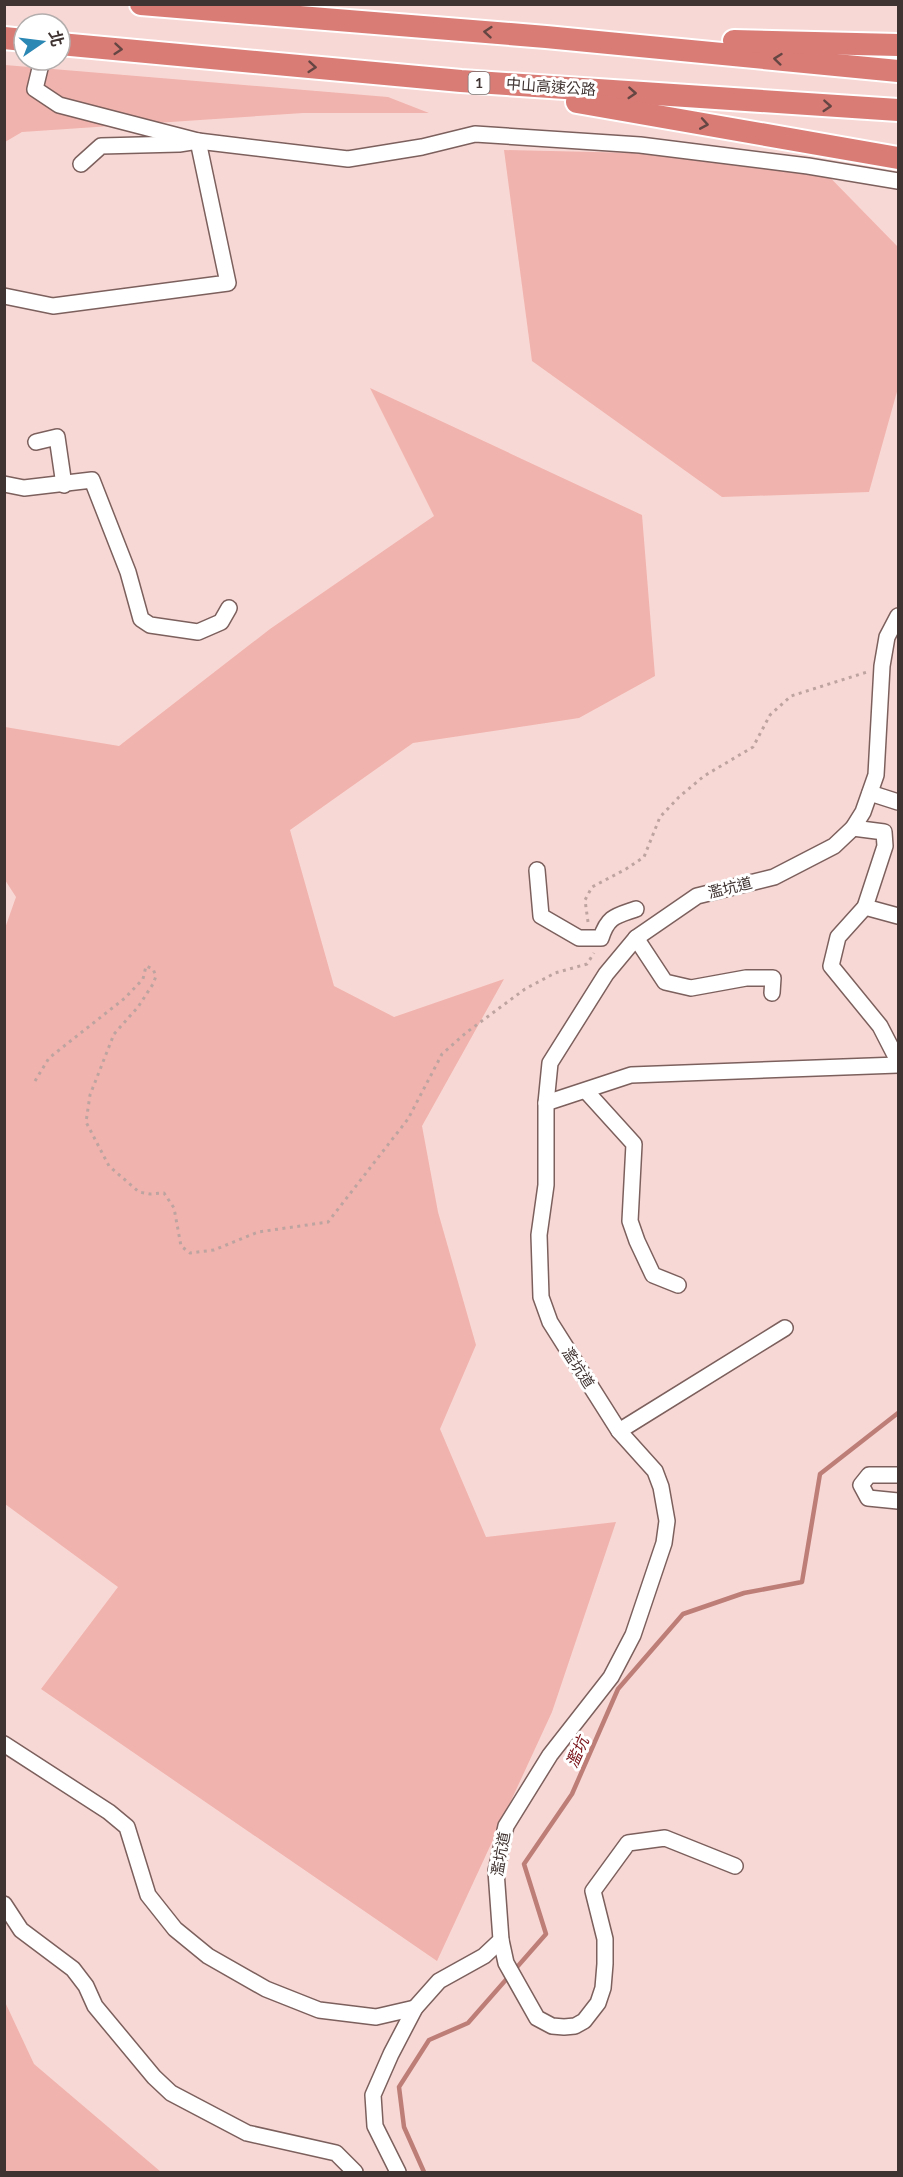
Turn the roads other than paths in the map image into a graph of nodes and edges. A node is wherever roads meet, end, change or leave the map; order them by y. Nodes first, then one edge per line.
1 (141, 4) edge
2 (546, 37) junction
3 (72, 45) edge
4 (898, 45) edge
5 (898, 71) edge
6 (39, 72) edge
7 (461, 81) junction
8 (898, 110) edge
9 (198, 141) junction
10 (898, 158) edge
11 (81, 164) dead end
12 (898, 181) edge
13 (4, 296) edge
14 (36, 442) dead end
15 (4, 484) edge
16 (64, 485) junction
17 (228, 608) dead end
18 (898, 616) edge
19 (870, 793) junction
20 (898, 802) edge
21 (853, 828) junction
22 (537, 870) dead end
23 (865, 907) junction
24 (636, 909) dead end
25 (898, 916) edge
26 (636, 939) junction
27 (772, 993) dead end
28 (898, 1063) edge
29 (586, 1091) junction
30 (546, 1103) junction
31 (678, 1285) dead end
32 (785, 1328) dead end
33 (619, 1431) junction
34 (898, 1475) edge
35 (898, 1501) edge
36 (4, 1744) edge
37 (735, 1866) dead end
38 (4, 1904) edge
39 (501, 1941) junction
40 (415, 2008) junction
41 (355, 2172) edge
42 (398, 2172) edge

2 -> 1 highway
2 - 4 highway
5 -> 2 highway
3 -> 7 highway, 中山高速公路 / 1
6 - 9 street
7 -> 8 highway, 中山高速公路 / 1
7 -> 10 highway
9 - 11 street
9 - 12 street
9 - 13 street
14 - 16 street
15 - 16 street
16 - 17 street
18 - 19 street, 濫坑道
19 - 20 street
19 - 21 street, 濫坑道
21 - 23 street
21 - 26 street, 濫坑道
22 - 24 street
23 - 25 street
23 - 28 street
26 - 27 street
26 - 30 street, 濫坑道
28 - 29 street
29 - 30 street
29 - 31 street
30 - 33 street, 濫坑道
32 - 33 street
33 - 39 street, 濫坑道
34 - 35 street
36 - 40 street
37 - 39 street, 濫坑道
38 - 41 street
39 - 40 street
40 - 42 street

